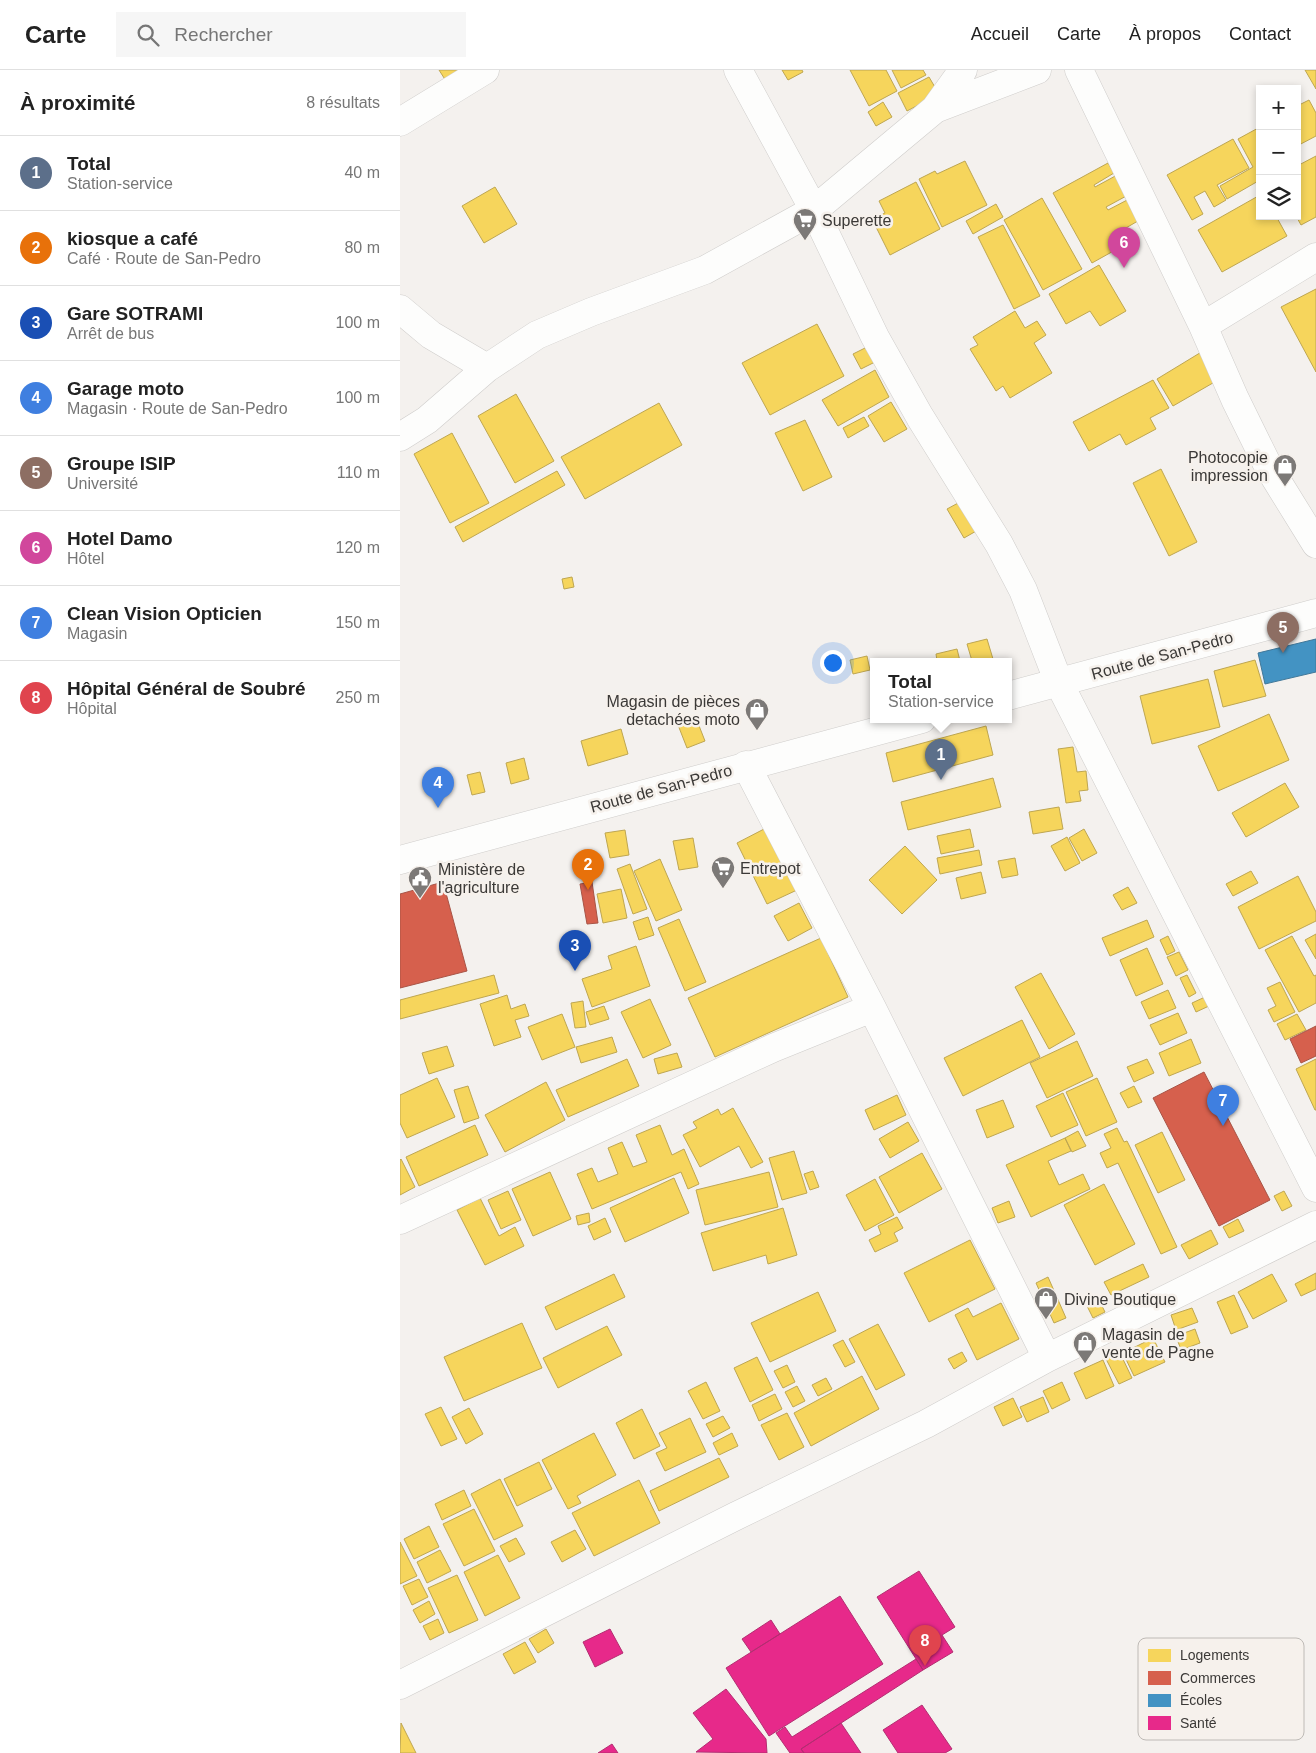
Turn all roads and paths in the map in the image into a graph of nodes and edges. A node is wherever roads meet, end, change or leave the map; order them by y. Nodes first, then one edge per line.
1 (486, 70) edge
2 (738, 70) edge
3 (963, 70) edge
4 (1037, 70) edge
5 (1079, 70) edge
6 (935, 109) junction
7 (400, 122) edge
8 (814, 210) junction
9 (1316, 257) edge
10 (400, 309) edge
11 (1203, 326) junction
12 (487, 368) junction
13 (400, 437) edge
14 (1316, 544) edge
15 (1316, 613) edge
16 (1059, 683) junction
17 (1012, 695) edge
18 (907, 723) edge
19 (746, 765) junction
20 (400, 860) edge
21 (872, 1008) junction
22 (1316, 1188) edge
23 (400, 1220) edge
24 (1316, 1225) edge
25 (1047, 1358) junction
26 (400, 1685) edge

1 - 7 street
2 - 8 street
3 - 6 street
4 - 6 street
5 - 11 street
6 - 8 street
8 - 12 street
8 - 16 street
9 - 11 street
10 - 12 street
11 - 14 street
12 - 13 street
15 - 16 street, Route de San-Pedro
16 - 17 street, Route de San-Pedro
16 - 22 street
18 - 19 street, Route de San-Pedro
19 - 20 street, Route de San-Pedro
19 - 21 street
21 - 23 street
21 - 25 street
24 - 25 street
25 - 26 street

